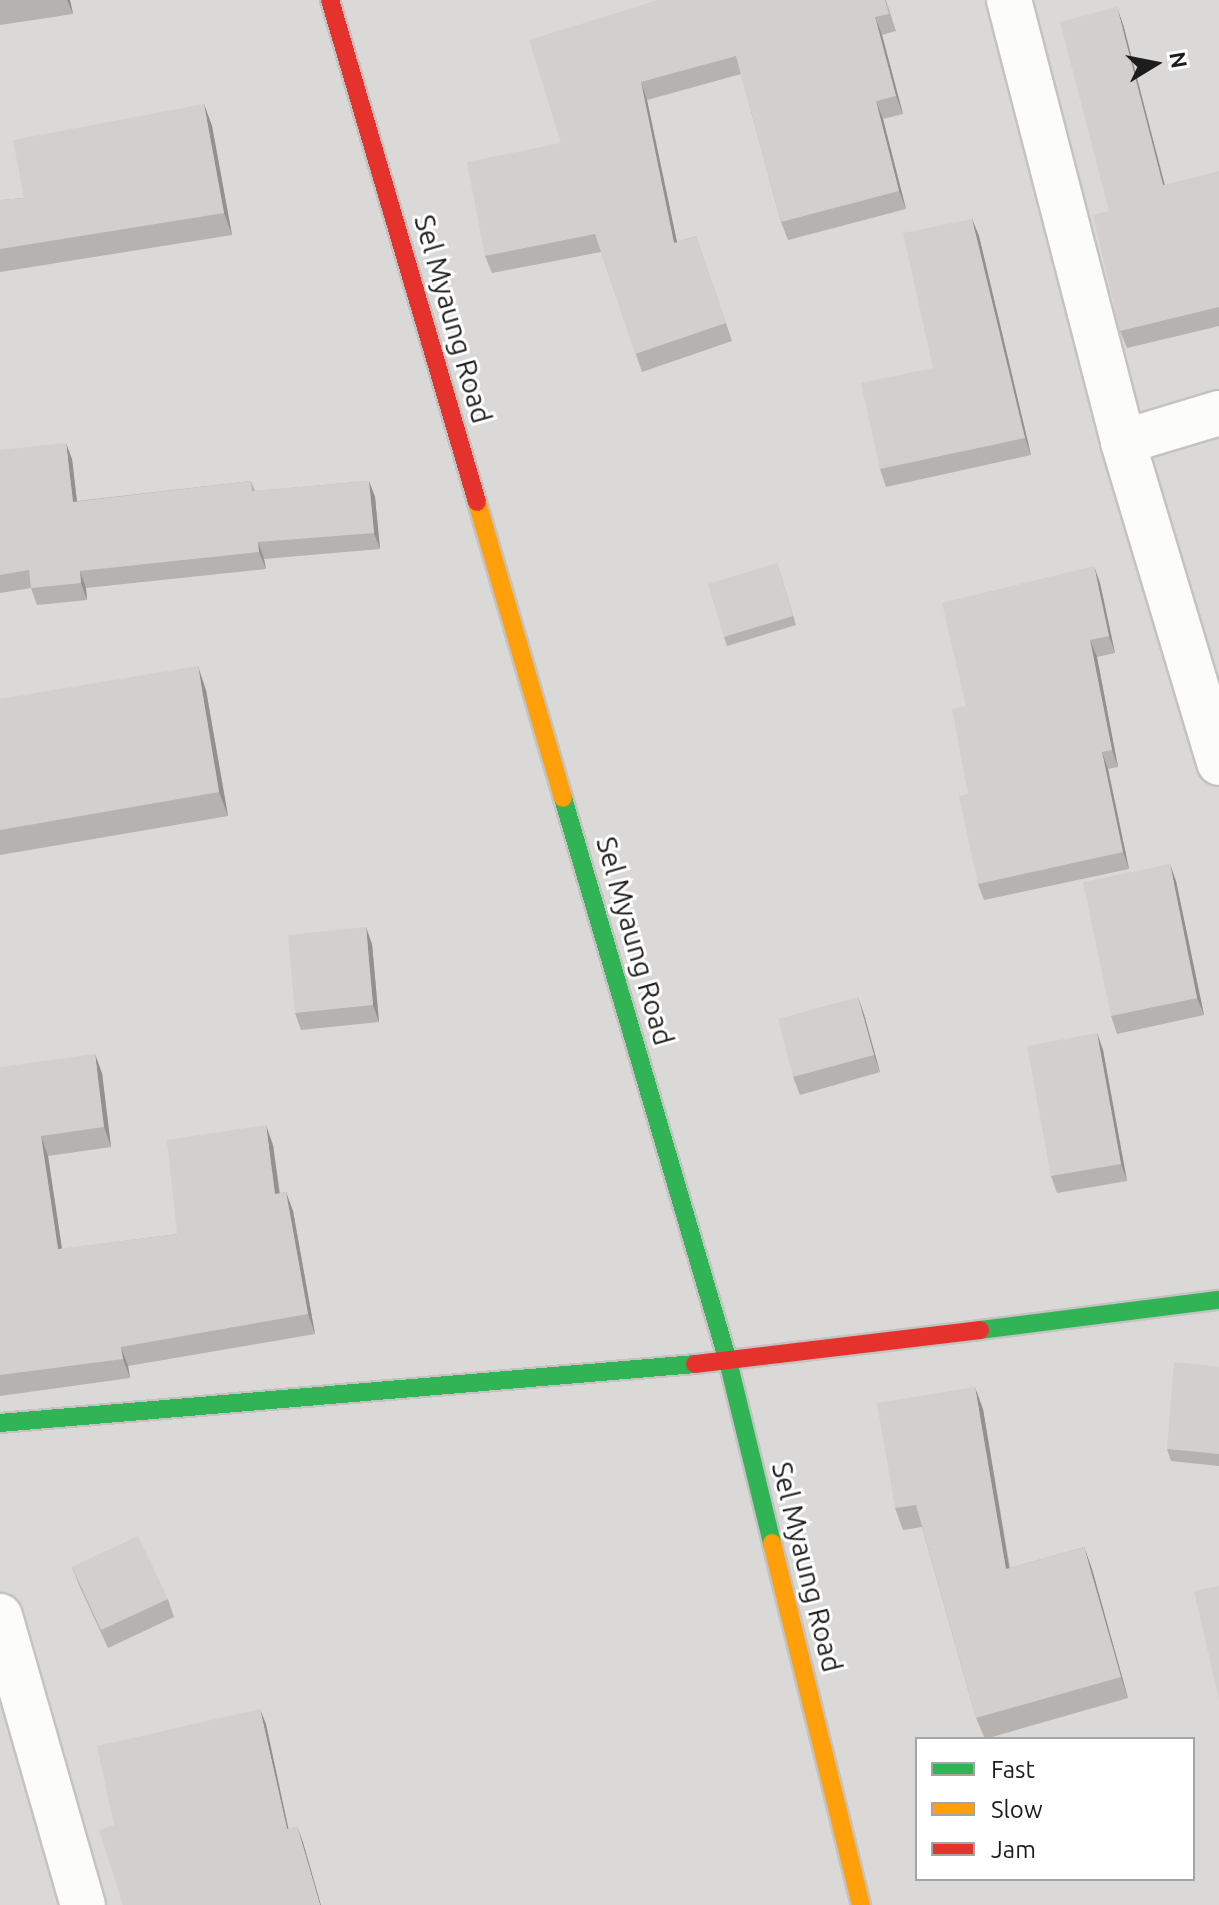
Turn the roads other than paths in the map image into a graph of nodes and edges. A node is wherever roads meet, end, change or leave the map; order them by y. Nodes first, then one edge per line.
1 (330, 0) edge
2 (1009, 0) edge
3 (1219, 413) edge
4 (1123, 442) junction
5 (1219, 763) edge
6 (1219, 1300) edge
7 (728, 1361) junction
8 (0, 1423) edge
9 (0, 1616) edge
10 (83, 1905) edge
11 (861, 1905) edge

1 - 7 main road, Sel Myaung Road
2 - 4 street
3 - 4 street
4 - 5 street
6 - 7 main road
7 - 8 main road
7 - 11 main road, Sel Myaung Road
9 - 10 street

